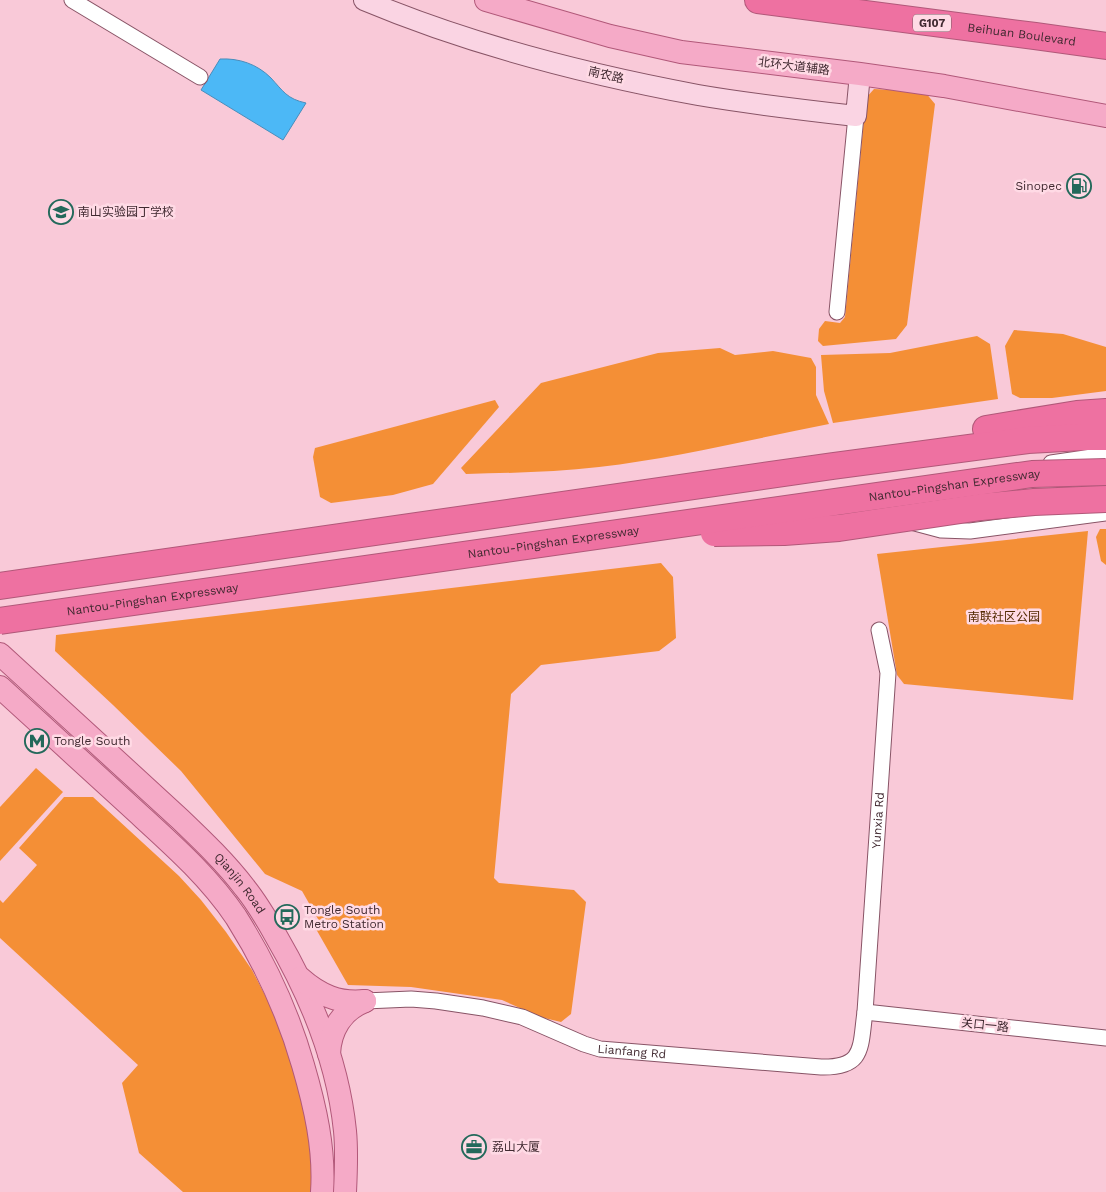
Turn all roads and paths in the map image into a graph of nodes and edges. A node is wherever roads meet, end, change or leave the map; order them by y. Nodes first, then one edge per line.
1 (72, 0) edge
2 (364, 0) edge
3 (486, 0) edge
4 (758, 0) edge
5 (1106, 46) edge
6 (860, 74) junction
7 (200, 77) dead end
8 (856, 116) junction
9 (1106, 116) edge
10 (837, 312) dead end
11 (1106, 412) edge
12 (1106, 437) edge
13 (1106, 455) edge
14 (833, 466) junction
15 (1106, 472) edge
16 (832, 494) junction
17 (1106, 500) edge
18 (1106, 513) edge
19 (639, 530) junction
20 (0, 586) edge
21 (61, 610) dead end
22 (0, 622) edge
23 (879, 630) dead end
24 (0, 654) edge
25 (0, 687) edge
26 (298, 976) junction
27 (365, 1001) junction
28 (865, 1012) junction
29 (1106, 1038) edge
30 (329, 1054) junction
31 (336, 1078) junction
32 (309, 1085) junction
33 (344, 1120) junction
34 (318, 1123) junction
35 (322, 1192) edge
36 (345, 1192) edge

1 - 7 street
2 - 8 street, 南农路
3 - 6 main road, 北环大道辅路
4 - 5 highway, Beihuan Boulevard / G107
6 - 8 street
6 - 9 main road, 北环大道辅路
8 - 10 street
11 - 14 highway
12 - 14 highway
13 - 16 street
14 - 20 highway
15 - 19 highway, Nantou-Pingshan Expressway, bridge
16 - 18 street
16 - 21 street
17 - 19 highway, bridge
19 - 22 highway, Nantou-Pingshan Expressway, bridge
23 - 28 street, Yunxia Rd
24 - 26 main road, Qianjin Road
25 - 32 main road, Qianjin Road
26 - 27 main road
26 - 30 main road, Qianjin Road
27 - 28 street, Lianfang Rd
27 - 30 main road
28 - 29 street, 关口一路
30 - 31 main road, Qianjin Road
31 - 32 main road
31 - 33 main road, Qianjin Road
32 - 34 main road, Qianjin Road
33 - 34 main road
33 - 36 main road, Qianjin Road
34 - 35 main road, Qianjin Road

